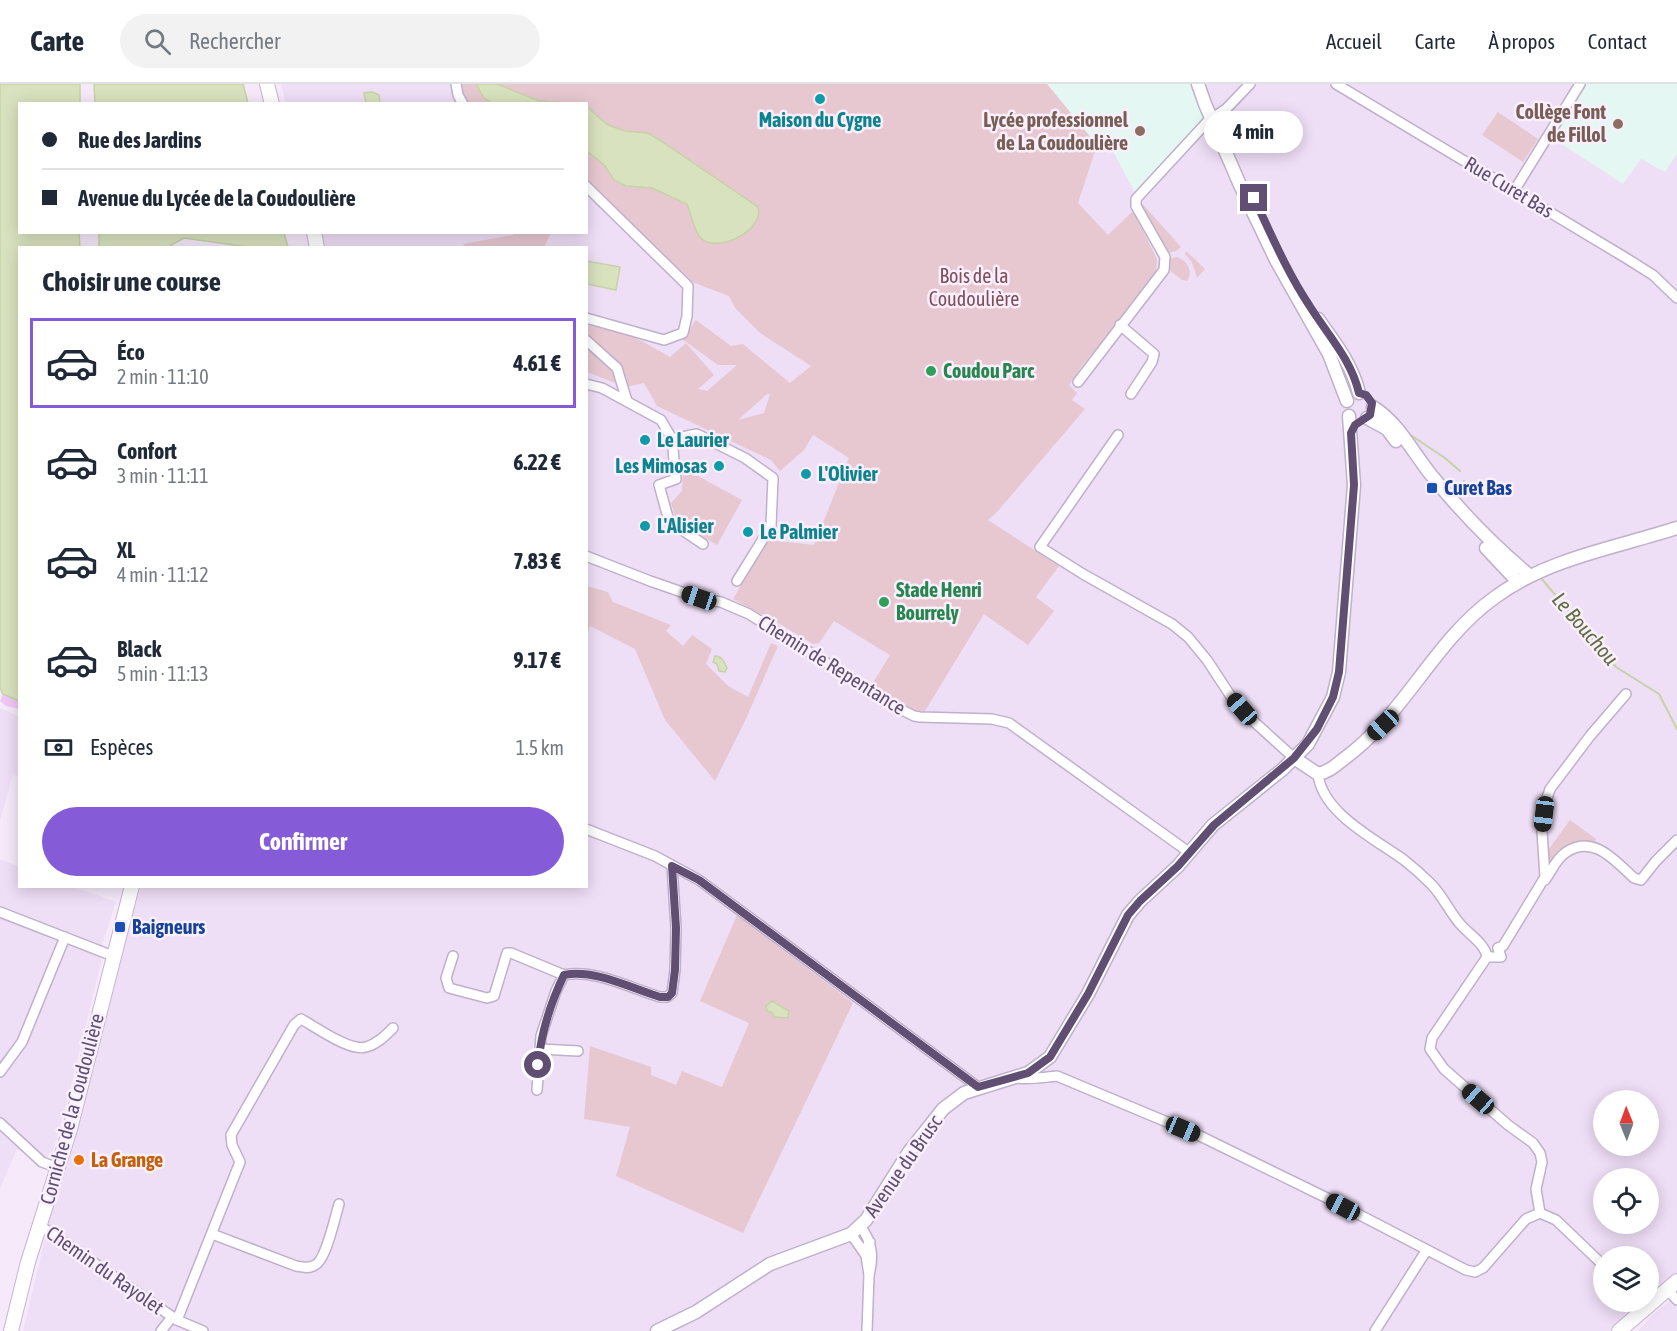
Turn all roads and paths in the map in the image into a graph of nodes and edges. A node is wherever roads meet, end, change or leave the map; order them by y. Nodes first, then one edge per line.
1 (267, 84) edge
2 (276, 84) edge
3 (456, 84) edge
4 (1200, 84) edge
5 (1250, 84) edge
6 (1336, 84) edge
7 (1580, 84) edge
8 (272, 102) edge
9 (280, 102) edge
10 (462, 102) edge
11 (1214, 117) junction
12 (588, 188) edge
13 (1514, 190) junction
14 (1677, 298) edge
15 (588, 319) edge
16 (1120, 325) junction
17 (588, 342) edge
18 (1078, 382) dead end
19 (588, 384) edge
20 (1359, 393) junction
21 (1131, 394) dead end
22 (627, 401) junction
23 (1347, 401) junction
24 (1363, 415) junction
25 (1118, 435) dead end
26 (672, 439) junction
27 (1677, 528) edge
28 (704, 544) dead end
29 (588, 557) edge
30 (1529, 575) junction
31 (736, 581) dead end
32 (1518, 582) junction
33 (1626, 694) dead end
34 (1294, 758) junction
35 (1318, 774) junction
36 (588, 830) edge
37 (1677, 840) edge
38 (1190, 853) junction
39 (672, 866) junction
40 (1542, 885) junction
41 (131, 888) edge
42 (0, 912) edge
43 (65, 937) junction
44 (1486, 953) junction
45 (113, 956) junction
46 (453, 956) dead end
47 (564, 975) junction
48 (393, 1028) dead end
49 (540, 1049) junction
50 (578, 1051) dead end
51 (1046, 1061) junction
52 (0, 1072) edge
53 (1047, 1075) junction
54 (1057, 1076) junction
55 (1017, 1078) junction
56 (978, 1087) junction
57 (537, 1090) dead end
58 (0, 1123) edge
59 (58, 1168) junction
60 (339, 1204) dead end
61 (1540, 1213) junction
62 (39, 1225) junction
63 (856, 1230) junction
64 (212, 1234) junction
65 (870, 1242) junction
66 (1426, 1251) junction
67 (865, 1254) junction
68 (1593, 1255) edge
69 (870, 1275) junction
70 (1674, 1291) edge
71 (1659, 1300) edge
72 (1641, 1312) edge
73 (1643, 1312) edge
74 (175, 1318) junction
75 (11, 1331) edge
76 (160, 1331) edge
77 (203, 1331) edge
78 (657, 1331) edge
79 (867, 1331) edge
80 (1375, 1331) edge
81 (1619, 1331) edge
82 (1629, 1331) edge

1 - 8 main road
2 - 9 main road
3 - 10 street
4 - 11 street
5 - 11 street
6 - 13 street, Rue Curet Bas
7 - 13 street
11 - 16 street
11 - 20 street
11 - 23 street
12 - 15 street
13 - 14 street, Rue Curet Bas
16 - 18 street
16 - 21 street
17 - 22 street
19 - 22 street
20 - 23 street
20 - 24 street
22 - 26 street
23 - 24 street
24 - 30 street
24 - 32 street
24 - 34 street, Avenue du Brusc
25 - 34 street
26 - 28 street
26 - 31 street
27 - 30 street
29 - 38 street, Chemin de Repentance
30 - 32 street
32 - 35 street
33 - 40 street
34 - 35 street
34 - 38 street, Avenue du Brusc
35 - 44 street
36 - 39 street
37 - 40 street
38 - 51 street, Avenue du Brusc
39 - 47 street
39 - 56 street
40 - 44 street
41 - 45 main road, Corniche de la Coudoulière
42 - 43 street
43 - 45 street
43 - 52 street
44 - 61 street
45 - 59 main road, Corniche de la Coudoulière
46 - 47 street
47 - 49 street
48 - 64 street
49 - 50 street
49 - 57 street
51 - 53 street
51 - 54 street
51 - 55 street, Avenue du Brusc
53 - 54 street
53 - 55 street
54 - 66 street
55 - 56 street, Avenue du Brusc
56 - 63 street, Avenue du Brusc
58 - 59 street
59 - 62 main road, Corniche de la Coudoulière
60 - 64 street
61 - 66 street
61 - 68 street
62 - 74 street, Chemin du Rayolet
62 - 75 main road, Corniche de la Coudoulière
63 - 65 street
63 - 67 street
63 - 78 street, Avenue du Brusc
64 - 74 street
65 - 67 street
65 - 69 street
66 - 80 street
67 - 69 street
69 - 79 street
70 - 71 main road
72 - 81 main road
73 - 82 main road
74 - 76 street
74 - 77 street, Chemin du Rayolet

